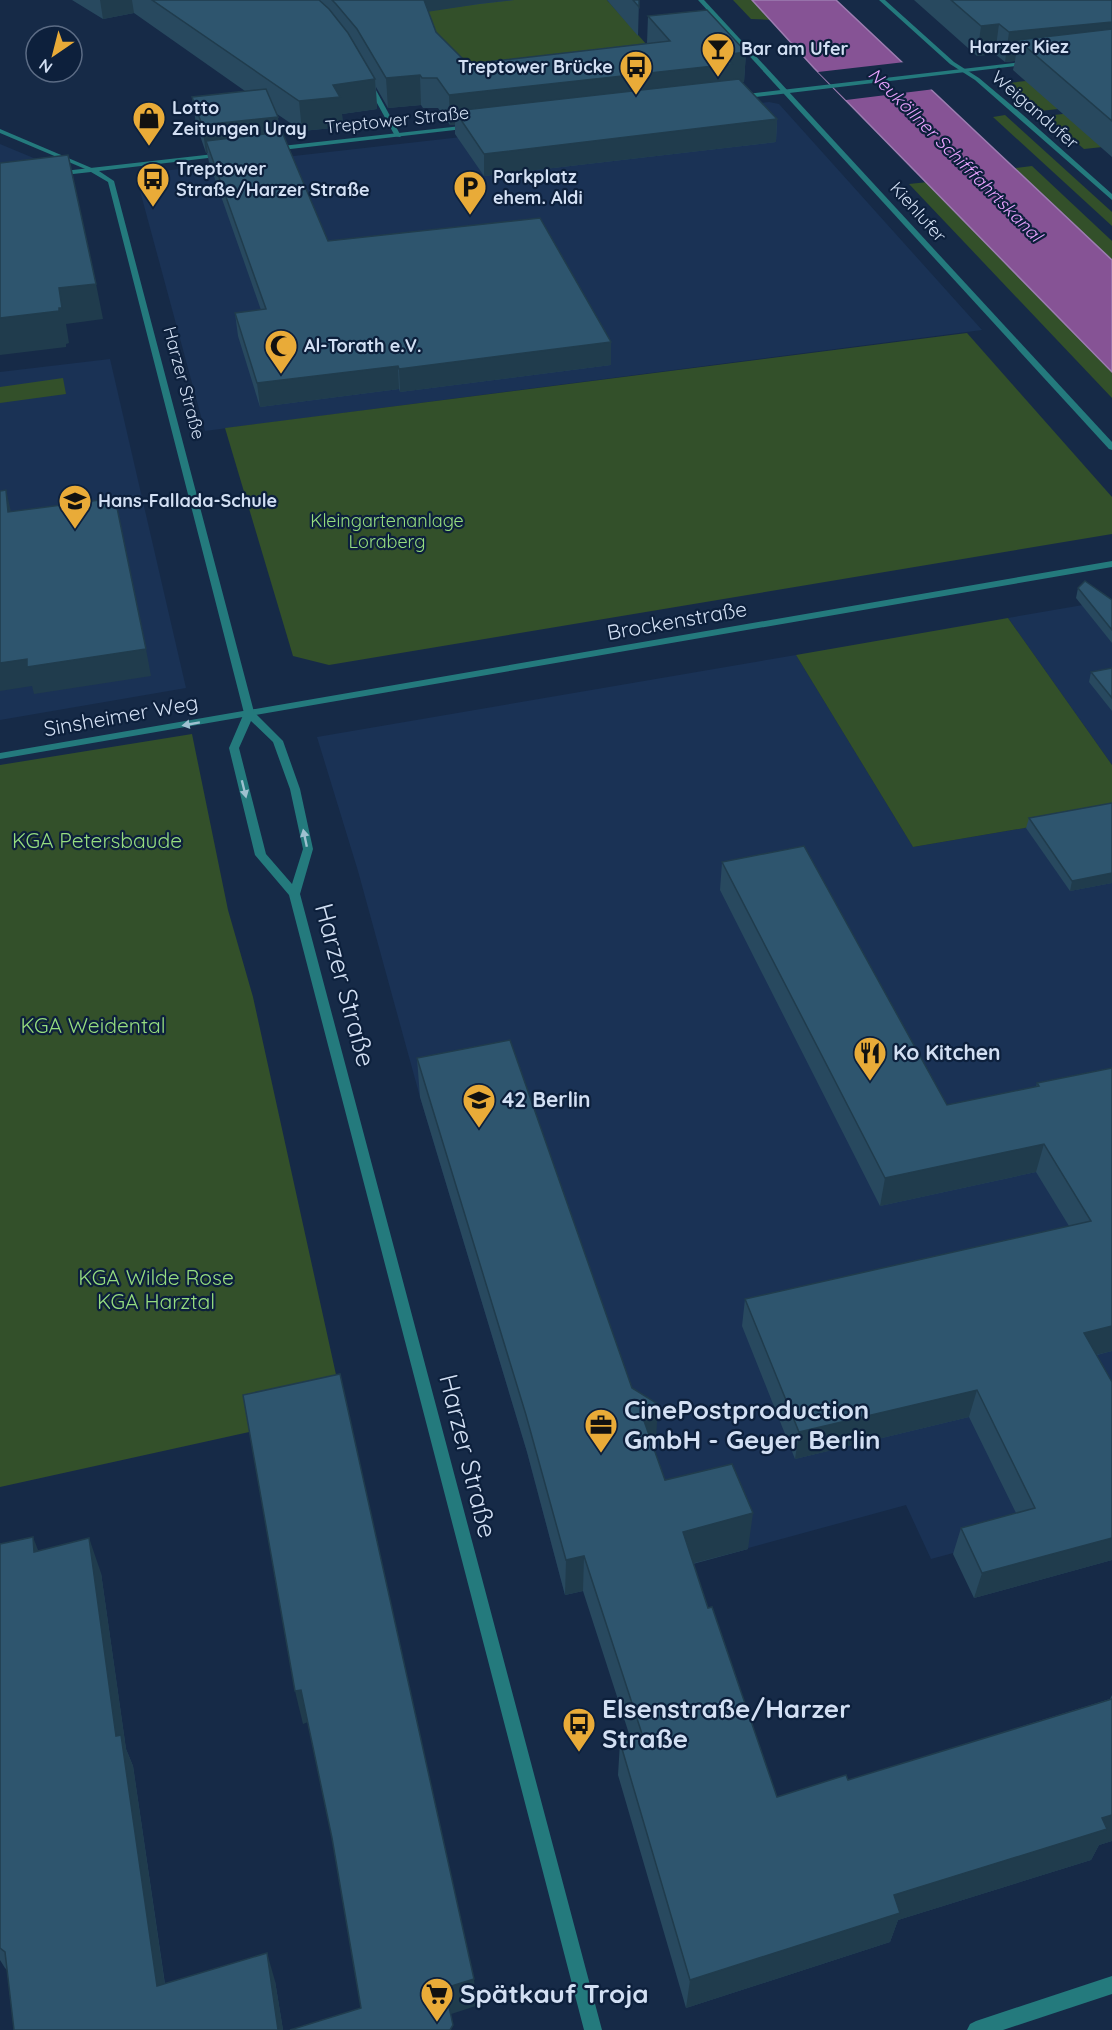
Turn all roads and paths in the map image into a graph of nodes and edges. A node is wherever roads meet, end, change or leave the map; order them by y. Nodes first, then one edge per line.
1 (701, 0) edge
2 (882, 0) edge
3 (1036, 63) edge
4 (360, 69) edge
5 (964, 71) junction
6 (787, 91) junction
7 (725, 98) edge
8 (474, 127) edge
9 (0, 131) edge
10 (398, 136) junction
11 (260, 151) edge
12 (237, 153) edge
13 (92, 170) junction
14 (50, 175) edge
15 (1112, 198) edge
16 (1112, 447) edge
17 (1112, 564) edge
18 (249, 713) junction
19 (0, 756) edge
20 (294, 894) junction
21 (1112, 1985) edge
22 (593, 2030) edge
23 (976, 2030) edge

1 - 6 street, Kiehlufer
2 - 5 street, Weigandufer
3 - 5 street
4 - 10 street
5 - 6 street
5 - 15 street, Weigandufer
6 - 7 street
6 - 16 street, Kiehlufer
8 - 10 street, Treptower Straße
9 - 13 street, Harzer Straße
10 - 11 street, Treptower Straße
12 - 13 street
13 - 14 street
13 - 18 street, Harzer Straße
17 - 18 street, Brockenstraße
18 -> 19 street, Sinsheimer Weg
18 -> 20 street, Harzer Straße
20 -> 18 street, Harzer Straße
20 - 22 street, Harzer Straße
21 - 23 street

